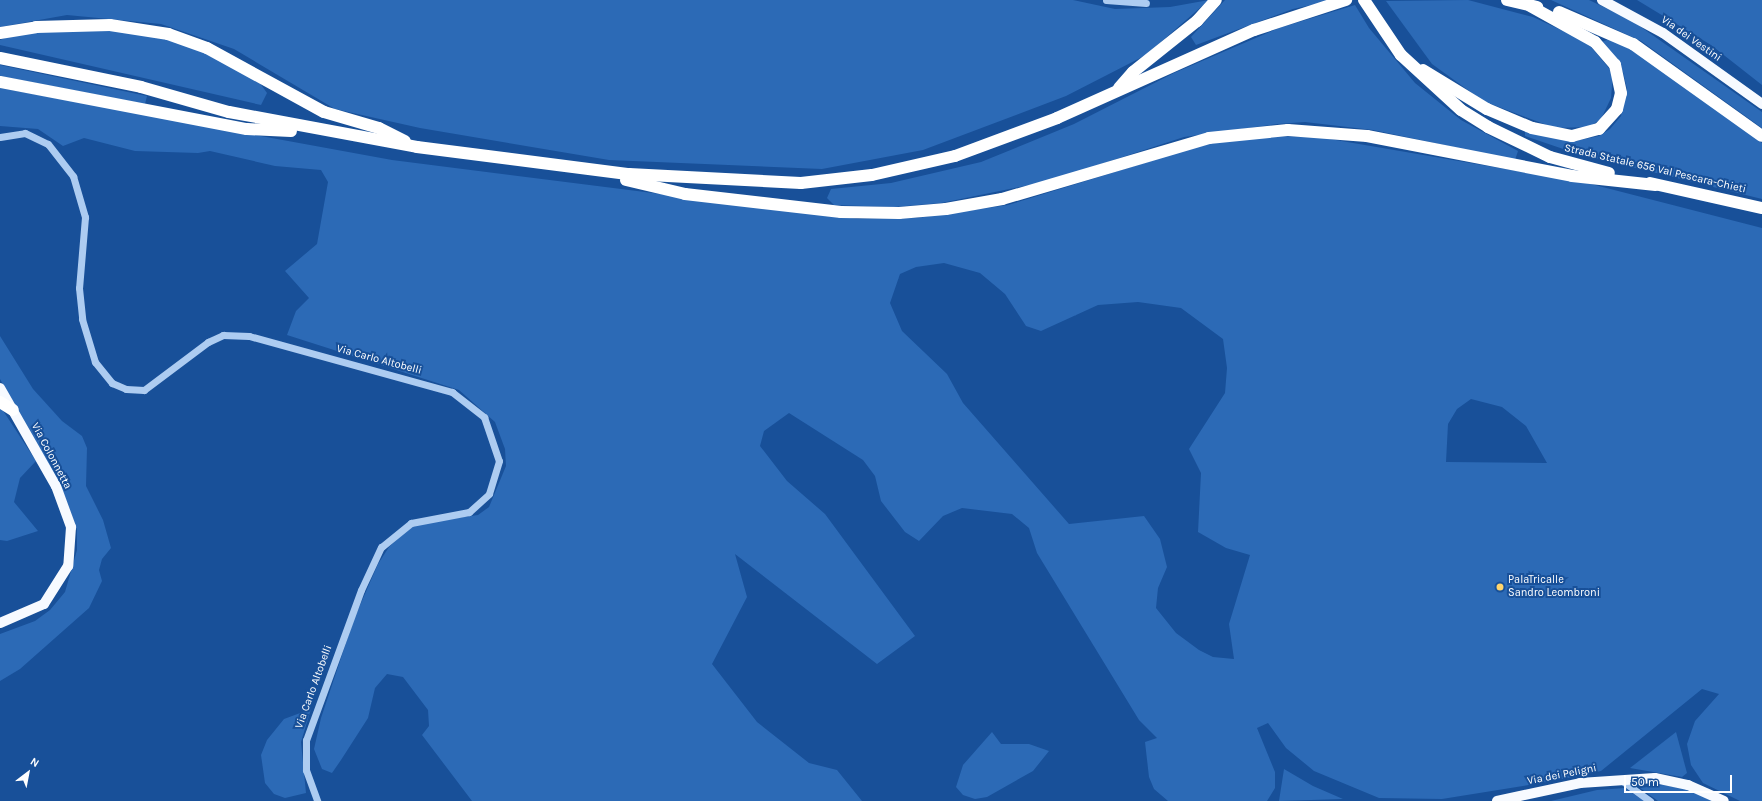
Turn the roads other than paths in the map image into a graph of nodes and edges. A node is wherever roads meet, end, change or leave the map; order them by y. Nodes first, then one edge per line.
1 (1106, 0) edge
2 (1216, 0) edge
3 (1346, 0) edge
4 (1364, 0) edge
5 (1507, 0) edge
6 (1602, 0) edge
7 (1146, 3) dead end
8 (1530, 6) junction
9 (0, 33) edge
10 (1401, 56) junction
11 (0, 58) edge
12 (0, 82) edge
13 (1115, 92) junction
14 (1762, 104) edge
15 (322, 131) junction
16 (1762, 136) edge
17 (0, 137) edge
18 (417, 147) junction
19 (580, 169) junction
20 (1656, 185) junction
21 (1762, 208) edge
22 (0, 388) edge
23 (0, 402) edge
24 (12, 410) junction
25 (0, 623) edge
26 (1621, 780) junction
27 (317, 801) edge
28 (1497, 801) edge
29 (1650, 801) edge
30 (1724, 801) edge

1 - 7 street
2 - 13 highway
3 - 13 highway
4 - 10 highway, Strada Statale 656 Val Pescara-Chieti
5 - 8 highway
6 - 14 main road, Via dei Vestini
8 - 10 highway
8 - 16 highway
9 - 18 highway
10 - 20 highway, Strada Statale 656 Val Pescara-Chieti
11 - 15 highway
12 - 15 highway
13 - 19 highway
15 - 18 highway
17 - 27 street, Via Carlo Altobelli
18 - 19 highway
19 - 20 highway
20 - 21 highway, Strada Statale 656 Val Pescara-Chieti
22 - 24 main road, Via Colonnetta
23 - 24 highway
24 - 25 main road, Via Colonnetta
26 - 28 main road, Via dei Peligni
26 - 29 street
26 - 30 main road, Via dei Peligni

